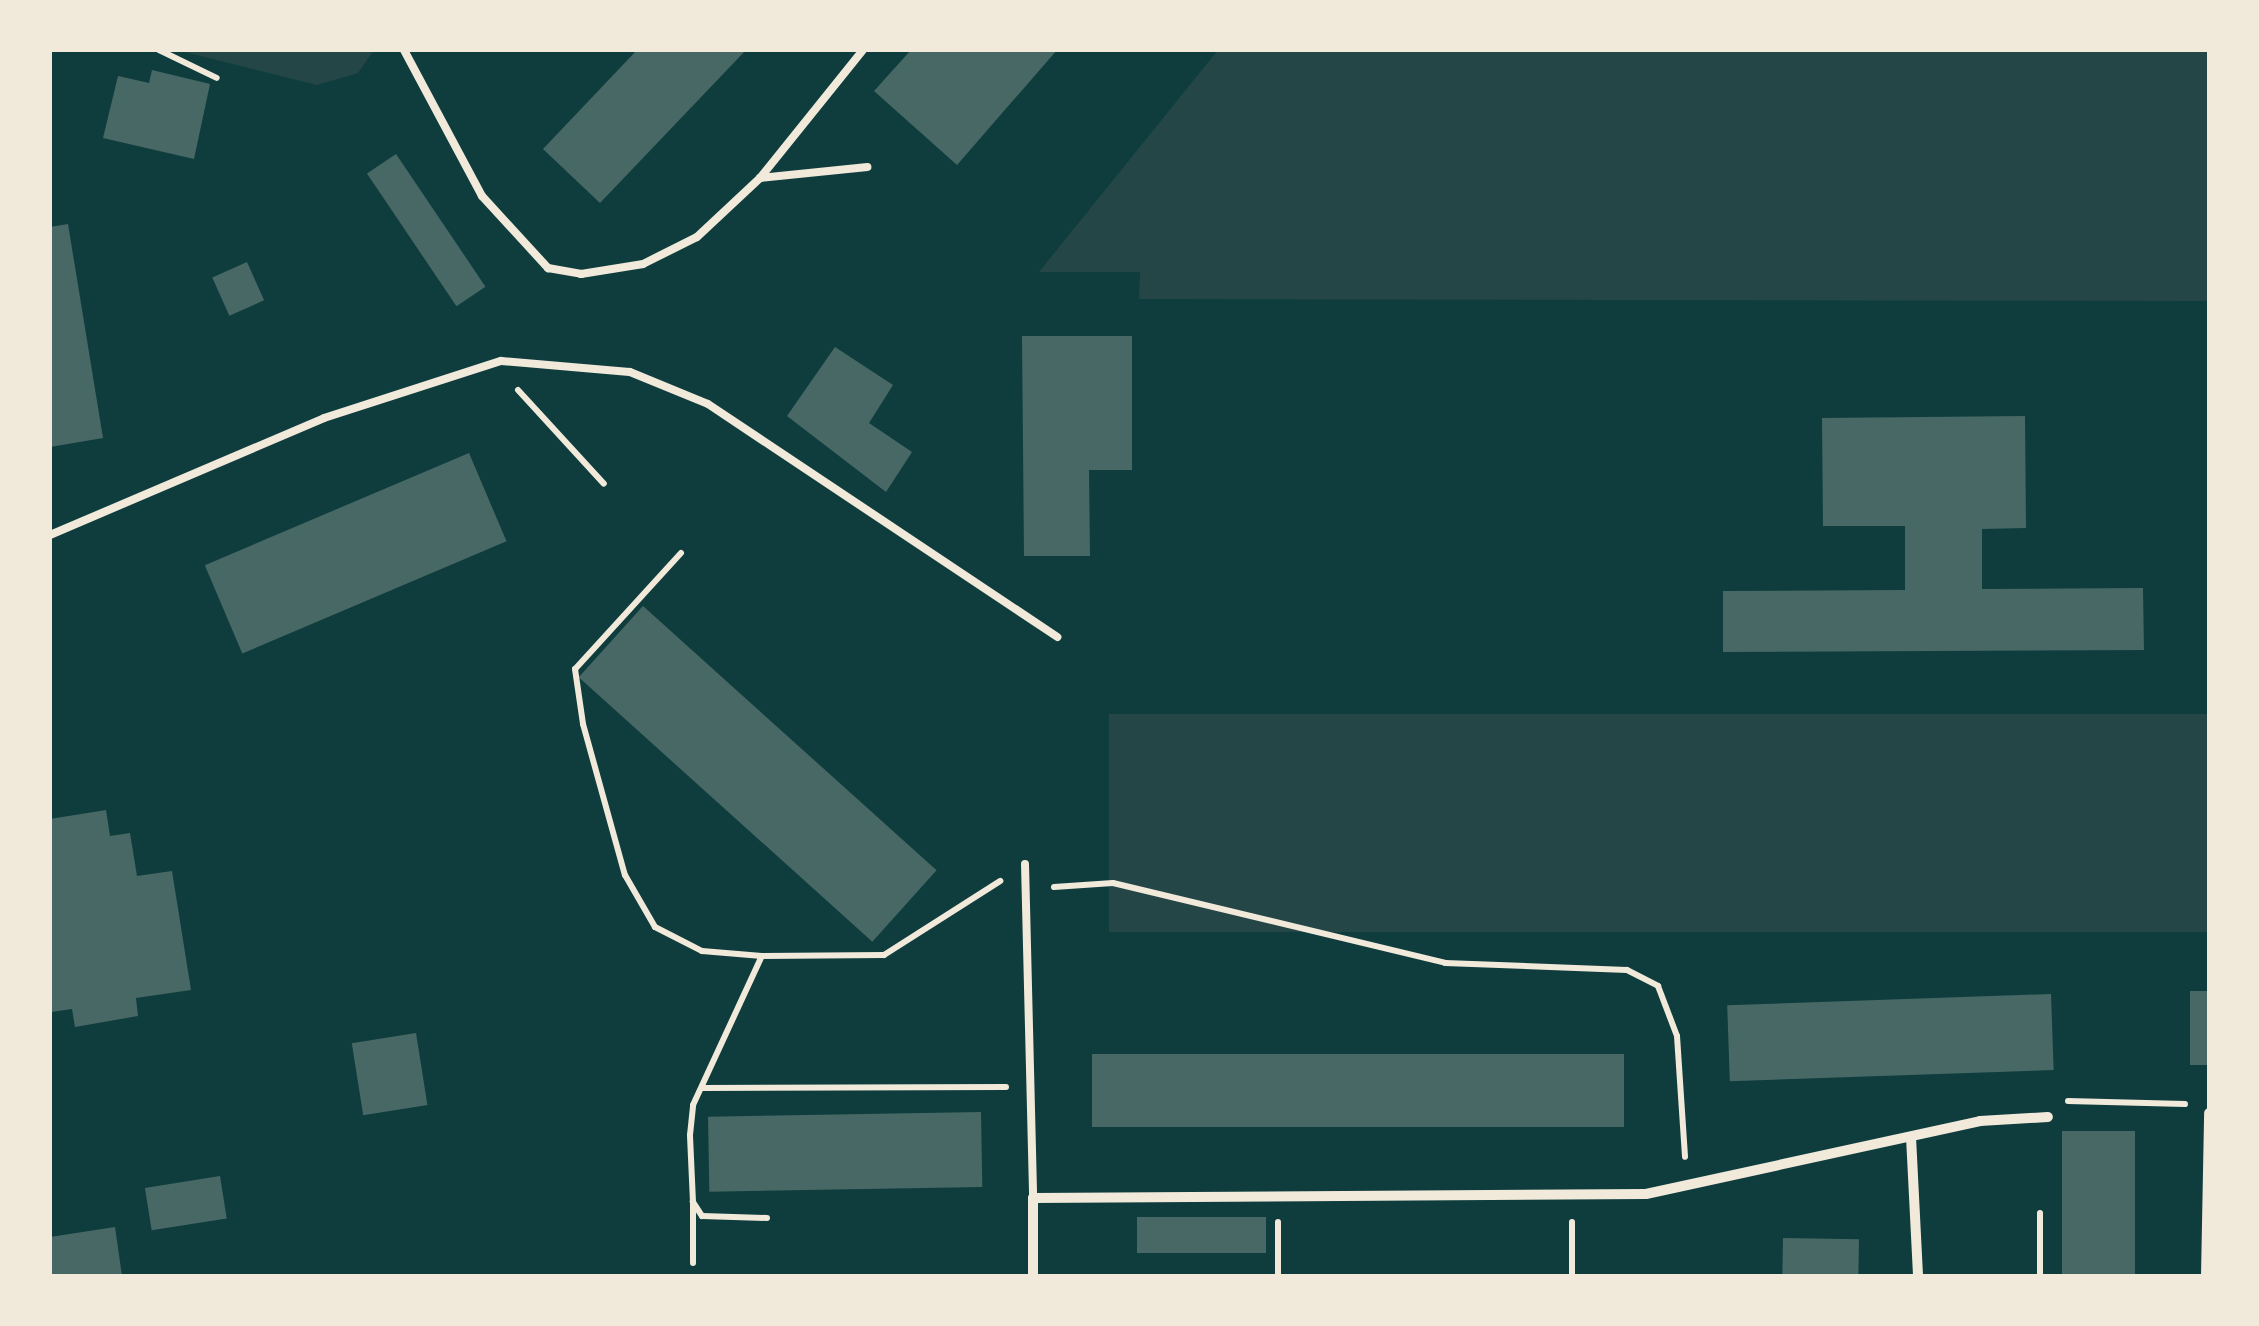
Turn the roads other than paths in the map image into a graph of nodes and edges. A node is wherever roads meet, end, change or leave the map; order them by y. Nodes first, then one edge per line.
1 (404, 50) edge
2 (863, 50) edge
3 (867, 167) dead end
4 (760, 178) junction
5 (50, 535) edge
6 (1058, 637) dead end
7 (1025, 864) road end
8 (2206, 1113) edge
9 (2048, 1116) road end
10 (1911, 1137) junction
11 (1033, 1198) junction
12 (1033, 1276) edge
13 (1918, 1276) edge
14 (2206, 1276) edge

1 - 4 lane
2 - 4 lane
3 - 4 lane
5 - 6 lane
7 - 11 lane
8 - 14 street
9 - 10 street
10 - 11 street
10 - 13 street
11 - 12 street

